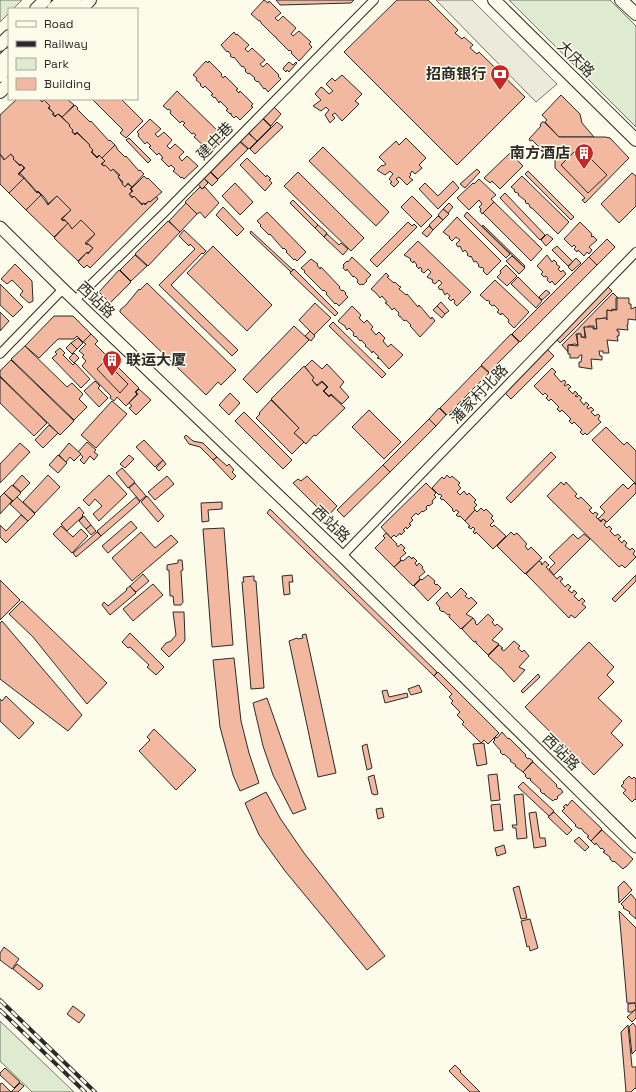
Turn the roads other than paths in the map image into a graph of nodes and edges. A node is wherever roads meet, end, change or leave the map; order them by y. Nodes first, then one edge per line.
1 (45, 0) edge
2 (62, 0) edge
3 (75, 0) edge
4 (90, 0) edge
5 (374, 0) edge
6 (494, 0) edge
7 (621, 0) edge
8 (37, 8) edge
9 (54, 8) edge
10 (67, 8) edge
11 (82, 8) edge
12 (636, 14) edge
13 (8, 37) edge
14 (0, 45) edge
15 (8, 55) edge
16 (0, 63) edge
17 (8, 68) edge
18 (0, 76) edge
19 (8, 84) edge
20 (0, 92) edge
21 (636, 140) edge
22 (0, 227) edge
23 (636, 252) edge
24 (63, 289) junction
25 (75, 300) junction
26 (0, 354) edge
27 (342, 556) junction
28 (636, 847) edge

1 - 8 main road
2 - 9 main road
3 - 10 main road
4 - 11 main road
5 - 25 street, 建中巷
6 - 21 main road, 大庆路
7 - 12 main road
13 - 14 main road
15 - 16 main road
17 - 18 main road
19 - 20 main road
22 - 24 street, 西站路
23 - 27 street, 潘家村北路
24 - 25 street, 西站路
24 - 26 street
25 - 27 street, 西站路
27 - 28 street, 西站路

